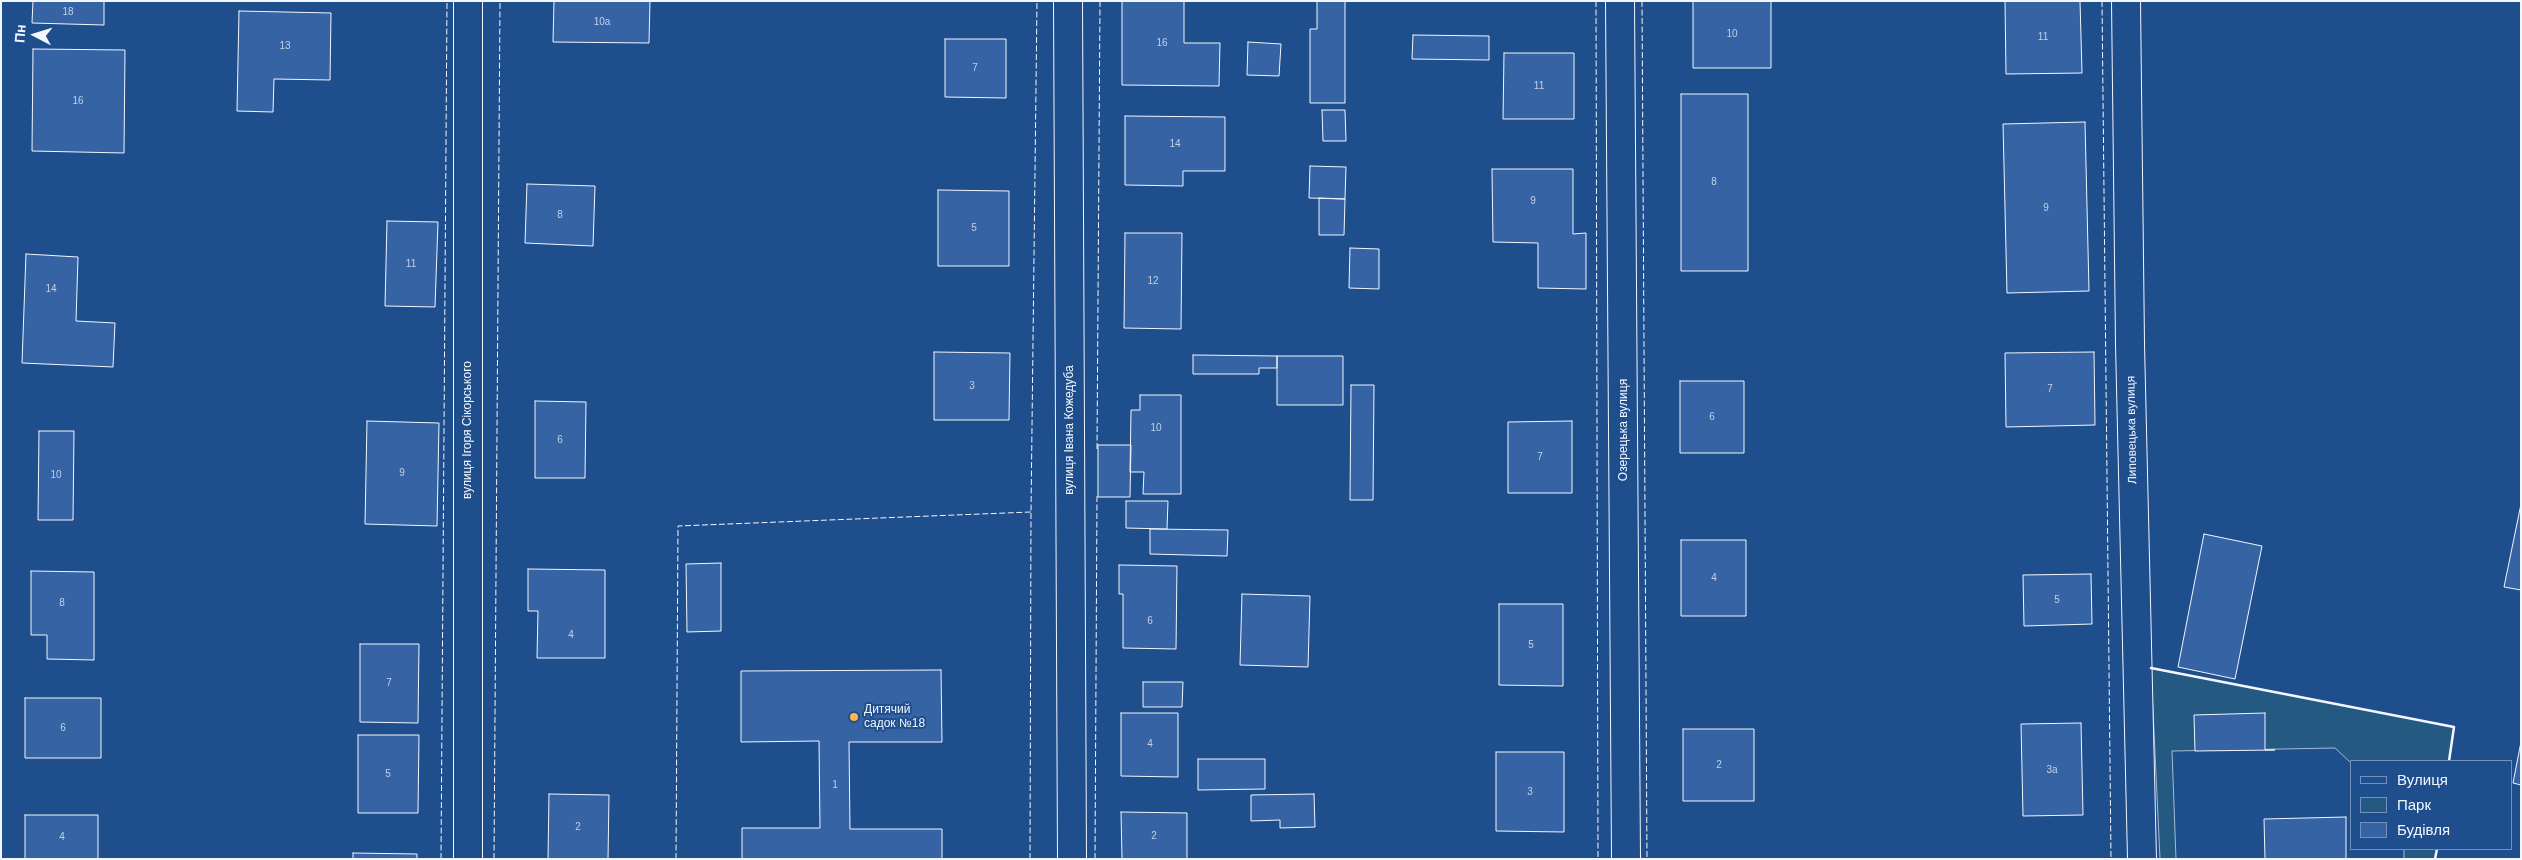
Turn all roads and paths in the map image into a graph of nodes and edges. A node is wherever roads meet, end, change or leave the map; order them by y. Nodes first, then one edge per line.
1 (468, 1) edge
2 (1068, 1) edge
3 (1620, 1) edge
4 (2126, 1) edge
5 (468, 859) edge
6 (1072, 859) edge
7 (1626, 859) edge
8 (2142, 859) edge

1 - 5 street, вулиця Ігоря Сікорського
2 - 6 street, вулиця Івана Кожедуба
3 - 7 street, Озерецька вулиця
4 - 8 street, Липовецька вулиця

